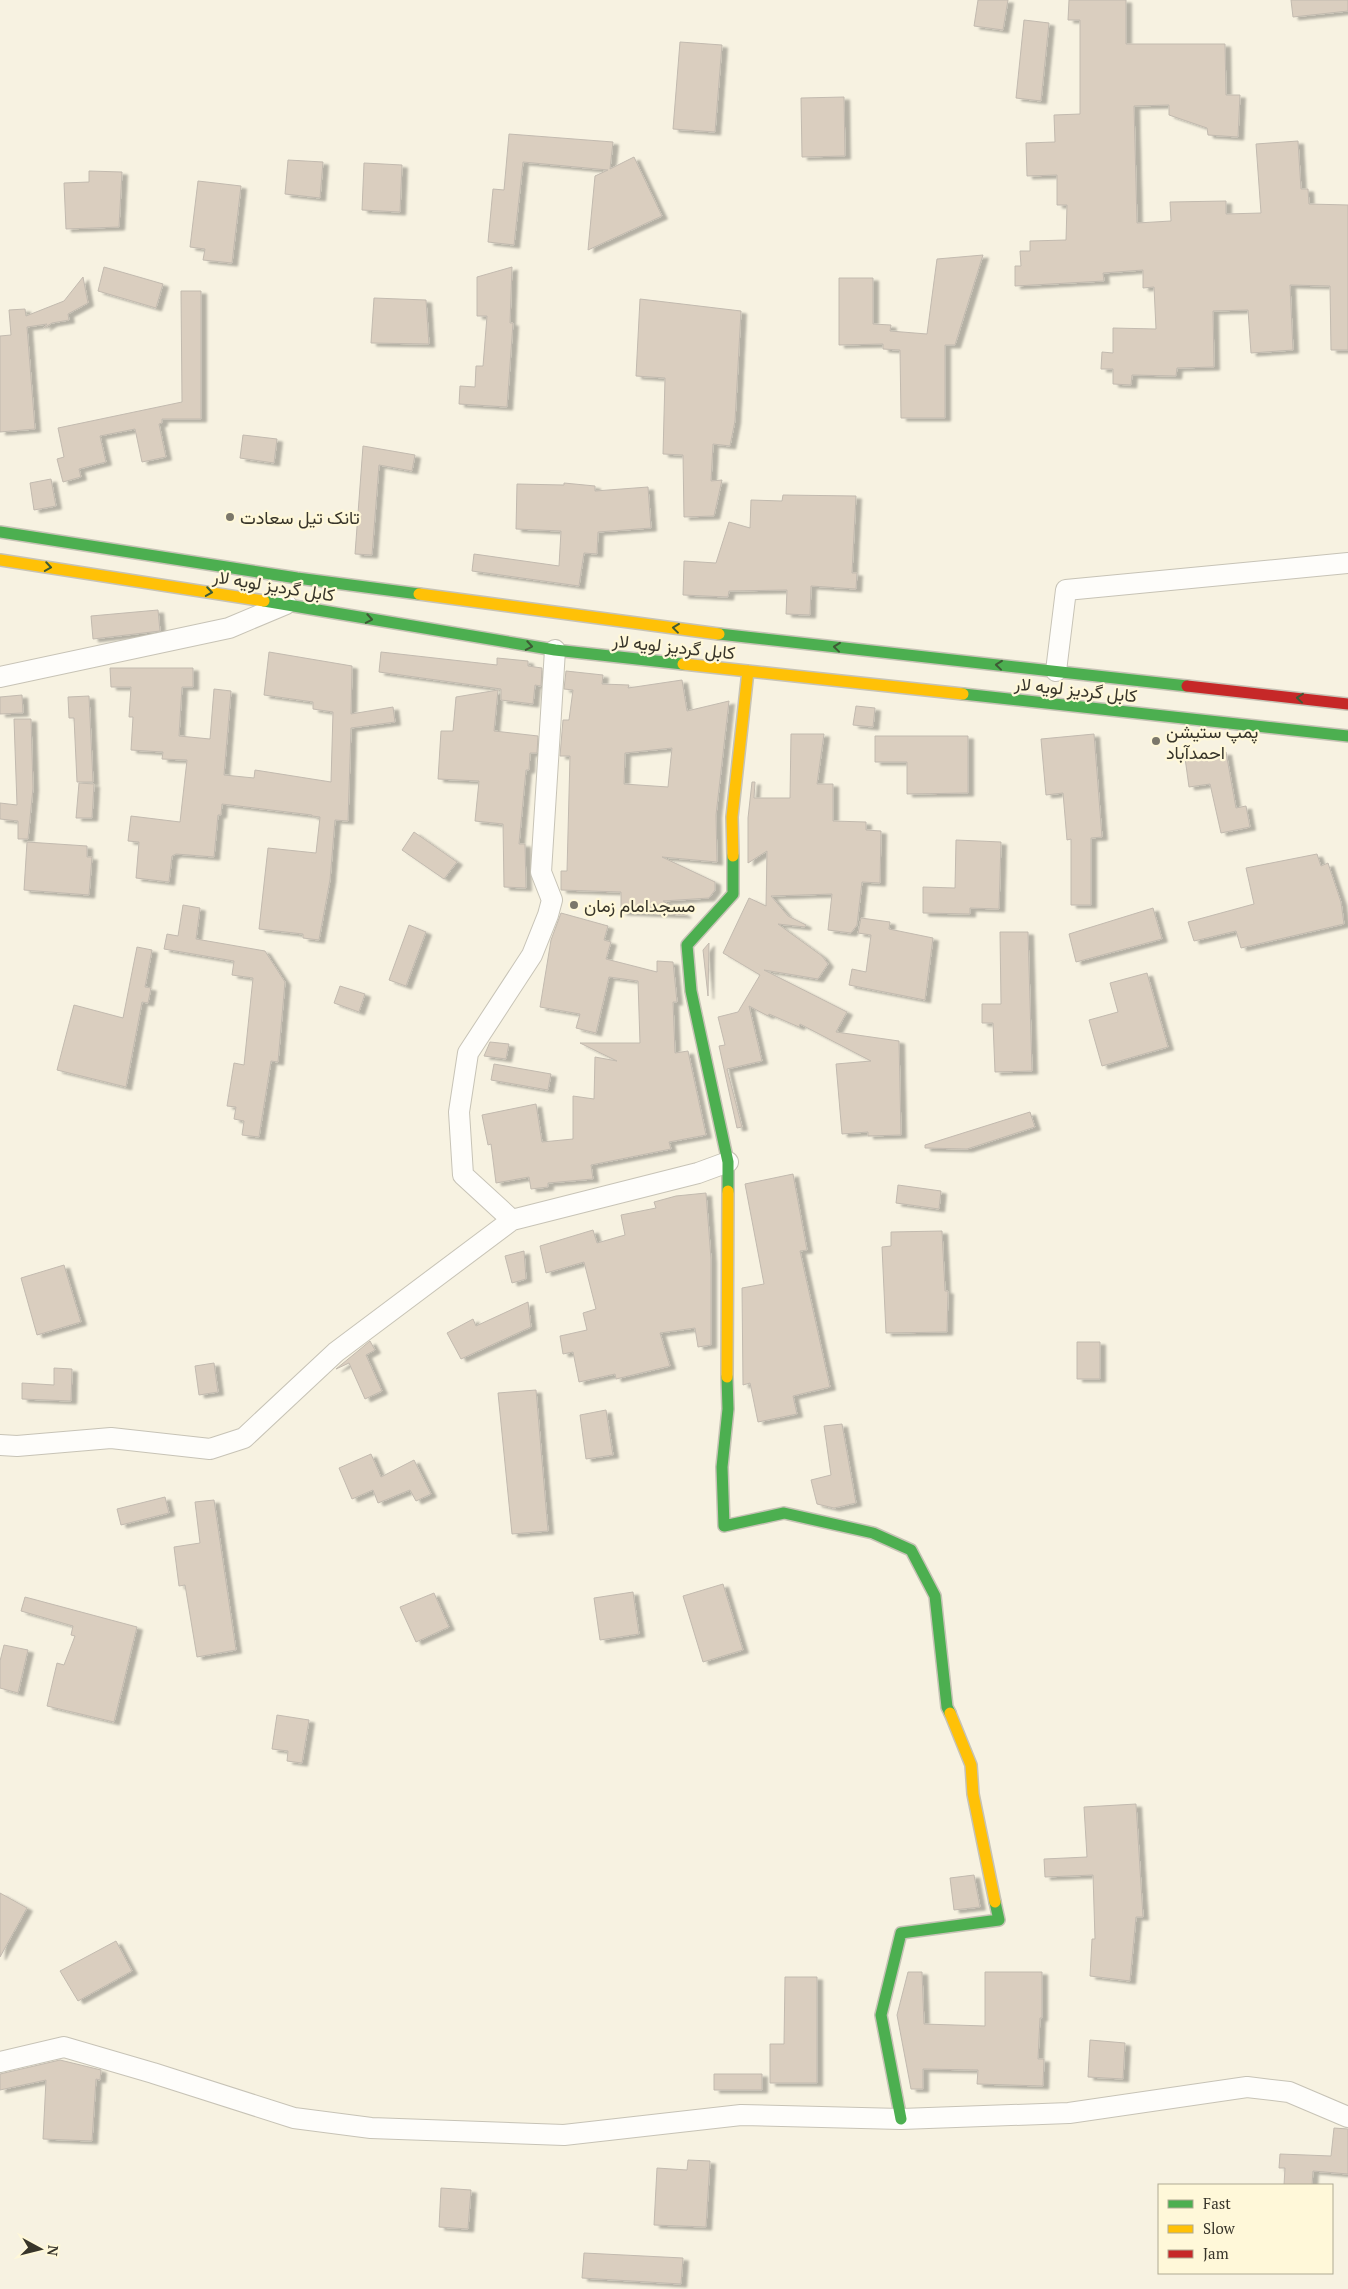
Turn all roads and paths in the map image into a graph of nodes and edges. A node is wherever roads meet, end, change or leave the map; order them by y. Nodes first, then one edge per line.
1 (0, 532) edge
2 (0, 560) edge
3 (1348, 563) edge
4 (286, 604) junction
5 (555, 650) junction
6 (748, 671) junction
7 (1056, 671) junction
8 (0, 677) edge
9 (1348, 704) edge
10 (1348, 736) edge
11 (728, 1162) junction
12 (512, 1220) junction
13 (0, 1445) edge
14 (0, 2062) edge
15 (1348, 2117) edge
16 (902, 2119) junction

7 -> 1 main road, کابل گردیز لویه لار
2 -> 4 main road, کابل گردیز لویه لار
3 - 7 street
4 -> 5 main road, کابل گردیز لویه لار
4 - 8 street
5 - 6 main road, کابل گردیز لویه لار
5 - 12 street
6 - 10 main road, کابل گردیز لویه لار
6 - 11 main road
9 -> 7 main road, کابل گردیز لویه لار
11 - 12 street
11 - 16 main road
12 - 13 street
14 - 16 street
15 - 16 street

